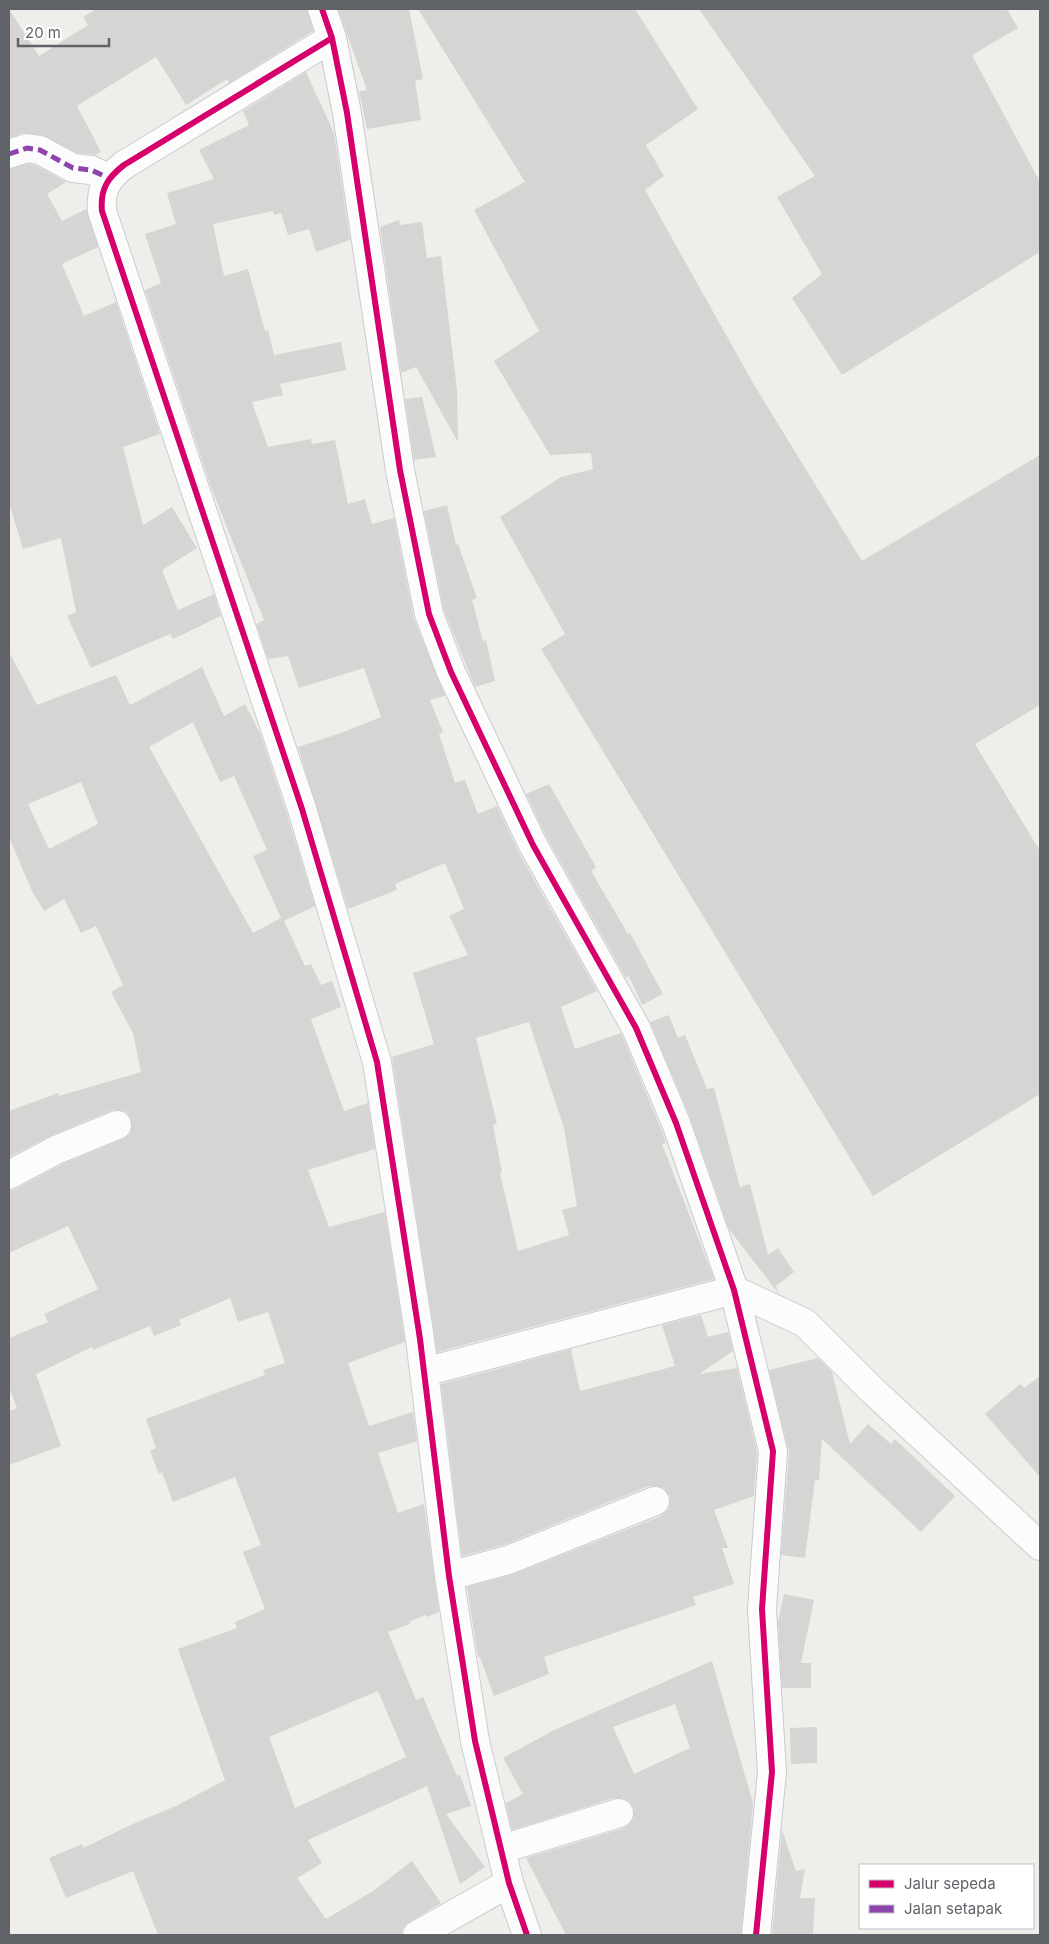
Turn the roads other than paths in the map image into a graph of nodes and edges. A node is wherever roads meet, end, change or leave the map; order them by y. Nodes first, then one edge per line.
1 (322, 9) edge
2 (332, 38) junction
3 (9, 154) edge
4 (109, 178) junction
5 (117, 1125) dead end
6 (9, 1175) edge
7 (734, 1290) junction
8 (424, 1372) junction
9 (655, 1501) dead end
10 (1040, 1546) edge
11 (449, 1576) junction
12 (620, 1813) dead end
13 (502, 1849) junction
14 (509, 1883) junction
15 (417, 1935) edge
16 (527, 1935) edge
17 (756, 1935) edge

1 - 2 street
2 - 4 street
2 - 7 street
3 - 4 street
4 - 8 street
5 - 6 street
7 - 8 street
7 - 10 street
7 - 17 street
8 - 11 street
9 - 11 street
11 - 13 street
12 - 13 street
13 - 14 street
14 - 15 street
14 - 16 street

